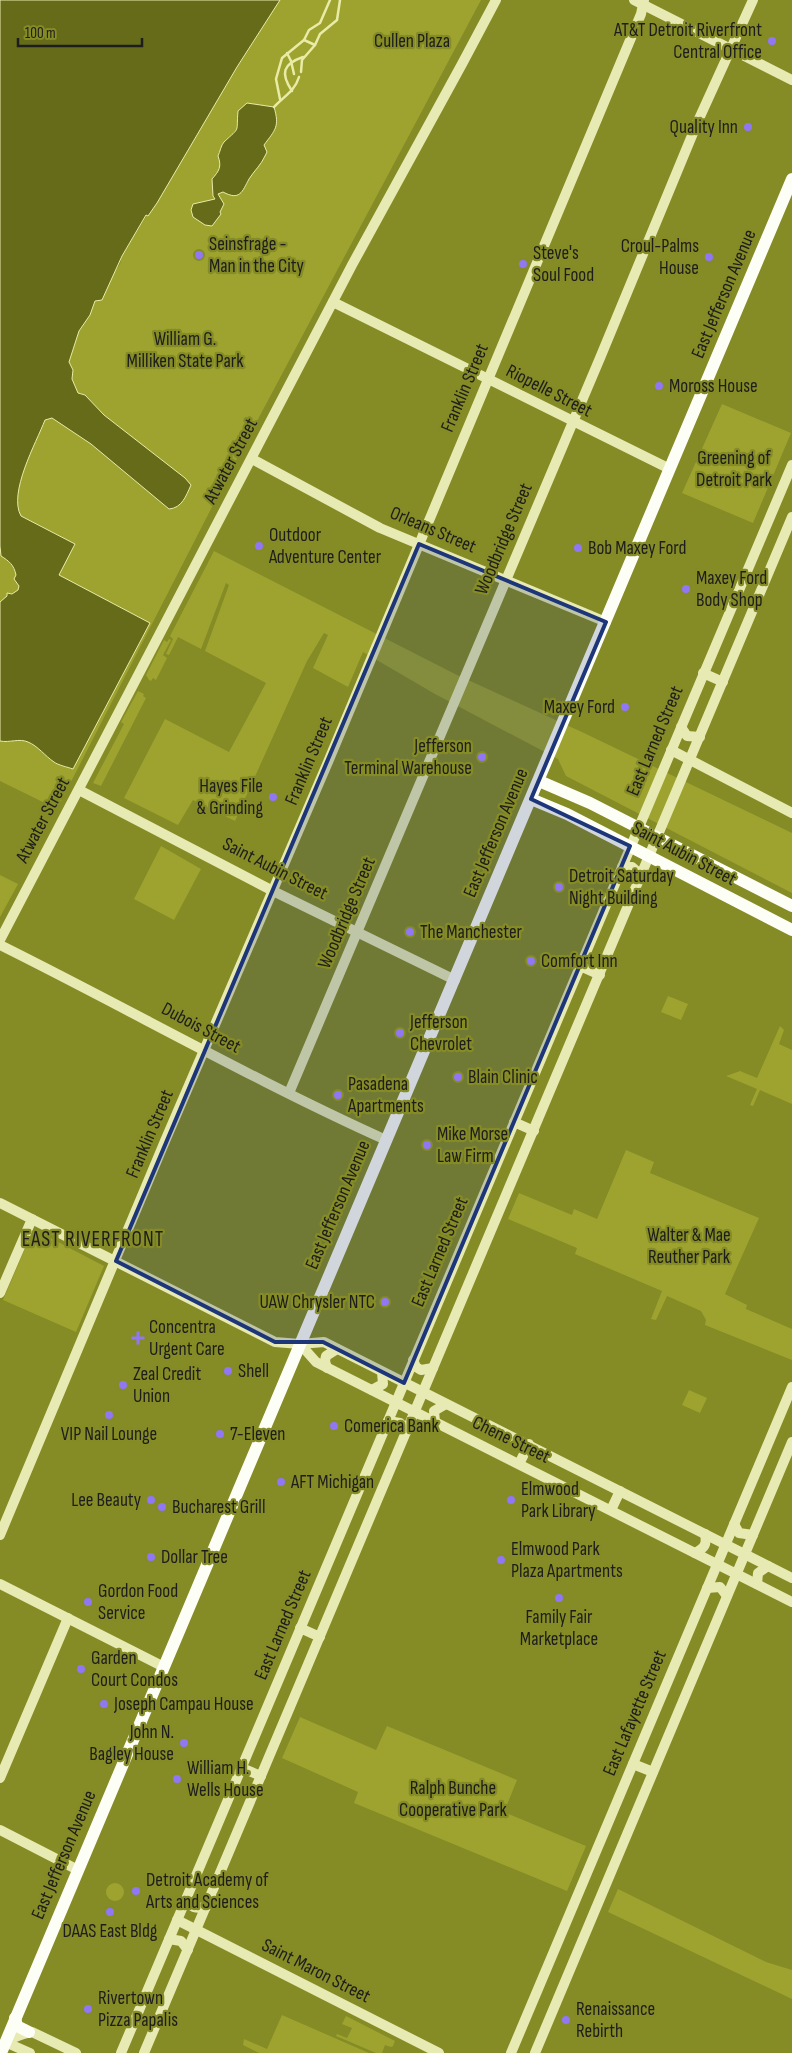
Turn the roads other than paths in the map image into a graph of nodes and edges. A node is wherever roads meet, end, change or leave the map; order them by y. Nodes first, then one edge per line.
1 (496, 0) edge
2 (753, 0) edge
3 (640, 2) edge
4 (731, 49) junction
5 (792, 80) edge
6 (792, 179) edge
7 (333, 302) junction
8 (488, 380) junction
9 (572, 422) junction
10 (252, 459) junction
11 (792, 465) edge
12 (670, 469) junction
13 (792, 517) edge
14 (419, 544) junction
15 (506, 580) junction
16 (606, 622) junction
17 (703, 673) junction
18 (723, 682) junction
19 (681, 727) junction
20 (700, 737) junction
21 (671, 750) junction
22 (690, 760) junction
23 (539, 780) junction
24 (79, 790) junction
25 (568, 794) junction
26 (531, 799) junction
27 (561, 811) junction
28 (792, 813) edge
29 (620, 819) junction
30 (638, 828) junction
31 (610, 836) junction
32 (658, 838) junction
33 (630, 846) junction
34 (677, 848) junction
35 (649, 857) junction
36 (622, 866) junction
37 (668, 867) junction
38 (642, 876) junction
39 (273, 891) junction
40 (792, 906) edge
41 (792, 930) edge
42 (358, 932) junction
43 (0, 940) edge
44 (0, 945) edge
45 (580, 966) junction
46 (600, 975) junction
47 (455, 980) junction
48 (205, 1050) junction
49 (289, 1093) junction
50 (514, 1122) junction
51 (534, 1131) junction
52 (386, 1140) junction
53 (0, 1203) edge
54 (32, 1219) junction
55 (116, 1261) junction
56 (0, 1293) edge
57 (300, 1344) junction
58 (337, 1349) junction
59 (413, 1360) junction
60 (327, 1368) junction
61 (433, 1368) junction
62 (382, 1372) junction
63 (404, 1382) junction
64 (792, 1387) edge
65 (372, 1390) junction
66 (423, 1392) junction
67 (395, 1403) junction
68 (446, 1404) junction
69 (414, 1412) junction
70 (388, 1421) junction
71 (435, 1422) junction
72 (407, 1431) junction
73 (792, 1442) edge
74 (529, 1444) junction
75 (520, 1464) junction
76 (620, 1490) junction
77 (611, 1510) junction
78 (734, 1524) junction
79 (705, 1534) junction
80 (0, 1535) edge
81 (753, 1535) junction
82 (726, 1544) junction
83 (695, 1553) junction
84 (745, 1554) junction
85 (717, 1564) junction
86 (768, 1566) junction
87 (737, 1574) junction
88 (792, 1578) edge
89 (0, 1584) edge
90 (757, 1584) junction
91 (707, 1588) junction
92 (727, 1596) junction
93 (792, 1602) edge
94 (68, 1618) junction
95 (300, 1628) junction
96 (320, 1637) junction
97 (164, 1667) junction
98 (633, 1764) junction
99 (242, 1768) junction
100 (653, 1772) junction
101 (261, 1776) junction
102 (0, 1778) edge
103 (0, 1830) edge
104 (78, 1870) junction
105 (187, 1898) junction
106 (206, 1907) junction
107 (177, 1920) junction
108 (196, 1930) junction
109 (169, 1939) junction
110 (188, 1950) junction
111 (15, 2018) junction
112 (29, 2032) junction
113 (46, 2038) junction
114 (2, 2045) edge
115 (123, 2051) edge
116 (30, 2053) edge
117 (35, 2053) edge
118 (76, 2053) edge
119 (144, 2053) edge
120 (439, 2053) edge
121 (511, 2053) edge
122 (535, 2053) edge

1 - 7 street, Atwater Street
2 - 4 street, Woodbridge Street
3 - 4 street
3 - 8 street, Franklin Street
4 - 5 street
4 - 9 street, Woodbridge Street
6 - 12 main road, East Jefferson Avenue
7 - 8 street, Riopelle Street
7 - 10 street, Atwater Street
8 - 9 street, Riopelle Street
8 - 14 street, Franklin Street
9 - 12 street, Riopelle Street
9 - 15 street, Woodbridge Street
10 - 14 street, Orleans Street
10 - 24 street, Atwater Street
11 - 17 street, East Larned Street
12 - 16 main road, East Jefferson Avenue
13 - 18 street, East Larned Street
14 - 15 street, Orleans Street
14 - 39 street, Franklin Street
15 - 16 street, Orleans Street
15 - 42 street, Woodbridge Street
16 - 23 main road, East Jefferson Avenue
17 - 18 street
17 - 19 street, East Larned Street
18 - 20 street, East Larned Street
19 - 20 street
19 - 21 street, East Larned Street
20 - 22 street, East Larned Street
21 - 22 street
21 - 30 street, East Larned Street
22 - 28 street
22 - 32 street, East Larned Street
23 - 25 main road, Saint Aubin Street
23 - 26 main road, East Jefferson Avenue
24 - 39 street, Saint Aubin Street
24 - 43 street, Atwater Street
25 - 27 main road
25 - 29 main road, Saint Aubin Street
26 - 27 main road, Saint Aubin Street
26 - 47 main road, East Jefferson Avenue
27 - 31 main road, Saint Aubin Street
29 - 30 main road, Saint Aubin Street
29 - 31 main road
30 - 32 main road, Saint Aubin Street
30 - 33 street, East Larned Street
31 - 33 main road, Saint Aubin Street
32 - 34 main road, Saint Aubin Street
32 - 35 street, East Larned Street
33 - 35 main road, Saint Aubin Street
33 - 36 street, East Larned Street
34 - 37 main road
34 - 40 main road, Saint Aubin Street
35 - 37 main road, Saint Aubin Street
35 - 38 street, East Larned Street
36 - 38 street
36 - 45 street, East Larned Street
37 - 41 main road, Saint Aubin Street
38 - 46 street, East Larned Street
39 - 42 street, Saint Aubin Street
39 - 48 street, Franklin Street
42 - 47 street, Saint Aubin Street
42 - 49 street, Woodbridge Street
44 - 48 street, Dubois Street
45 - 46 street
45 - 50 street, East Larned Street
46 - 51 street, East Larned Street
47 - 52 main road, East Jefferson Avenue
48 - 49 street, Dubois Street
48 - 55 street, Franklin Street
49 - 52 street, Dubois Street
50 - 51 street
50 - 59 street, East Larned Street
51 - 61 street, East Larned Street
52 - 57 main road, East Jefferson Avenue
53 - 54 street, Chene Street
54 - 55 street, Chene Street
54 - 56 street
55 - 57 street, Chene Street
55 - 80 street, Franklin Street
57 - 58 street, Chene Street
57 - 60 street, Chene Street
57 - 97 main road, East Jefferson Avenue
58 - 60 street
58 - 62 street, Chene Street
59 - 61 street
59 - 63 street, East Larned Street
60 - 65 street, Chene Street
61 - 66 street, East Larned Street
62 - 63 street, Chene Street
62 - 65 street
63 - 66 street, Chene Street
63 - 67 street, East Larned Street
64 - 78 street, East Lafayette Street
65 - 67 street, Chene Street
66 - 68 street, Chene Street
66 - 69 street, East Larned Street
67 - 69 street, Chene Street
67 - 70 street, East Larned Street
68 - 71 street
68 - 74 street, Chene Street
69 - 71 street, Chene Street
69 - 72 street, East Larned Street
70 - 72 street
70 - 95 street, East Larned Street
71 - 75 street, Chene Street
72 - 96 street, East Larned Street
73 - 81 street, East Lafayette Street
74 - 75 street
74 - 76 street, Chene Street
75 - 77 street, Chene Street
76 - 77 street
76 - 79 street, Chene Street
77 - 83 street, Chene Street
78 - 81 street
78 - 82 street, East Lafayette Street
79 - 82 street, Chene Street
79 - 83 street
81 - 84 street, East Lafayette Street
82 - 84 street, Chene Street
82 - 85 street, East Lafayette Street
83 - 85 street, Chene Street
84 - 86 street, Chene Street
84 - 87 street, East Lafayette Street
85 - 87 street, Chene Street
85 - 91 street, East Lafayette Street
86 - 88 street, Chene Street
86 - 90 street
87 - 90 street, Chene Street
87 - 92 street, East Lafayette Street
89 - 94 street
90 - 93 street, Chene Street
91 - 92 street
91 - 98 street, East Lafayette Street
92 - 100 street, East Lafayette Street
94 - 97 street
94 - 102 street
95 - 96 street
95 - 99 street, East Larned Street
96 - 101 street, East Larned Street
97 - 104 main road, East Jefferson Avenue
98 - 100 street
98 - 121 street, East Lafayette Street
99 - 101 street
99 - 105 street, East Larned Street
100 - 122 street, East Lafayette Street
101 - 106 street, East Larned Street
103 - 104 street
104 - 111 main road, East Jefferson Avenue
105 - 106 street
105 - 107 street, East Larned Street
106 - 108 street, East Larned Street
107 - 108 street, Saint Maron Street
107 - 109 street, East Larned Street
108 - 110 street, East Larned Street
108 - 120 street, Saint Maron Street
109 - 110 street
109 - 115 street, East Larned Street
110 - 119 street, East Larned Street
111 - 112 main road
111 - 114 main road, East Jefferson Avenue
112 - 113 street
112 - 114 street
113 - 117 street
113 - 118 street
114 - 116 street

